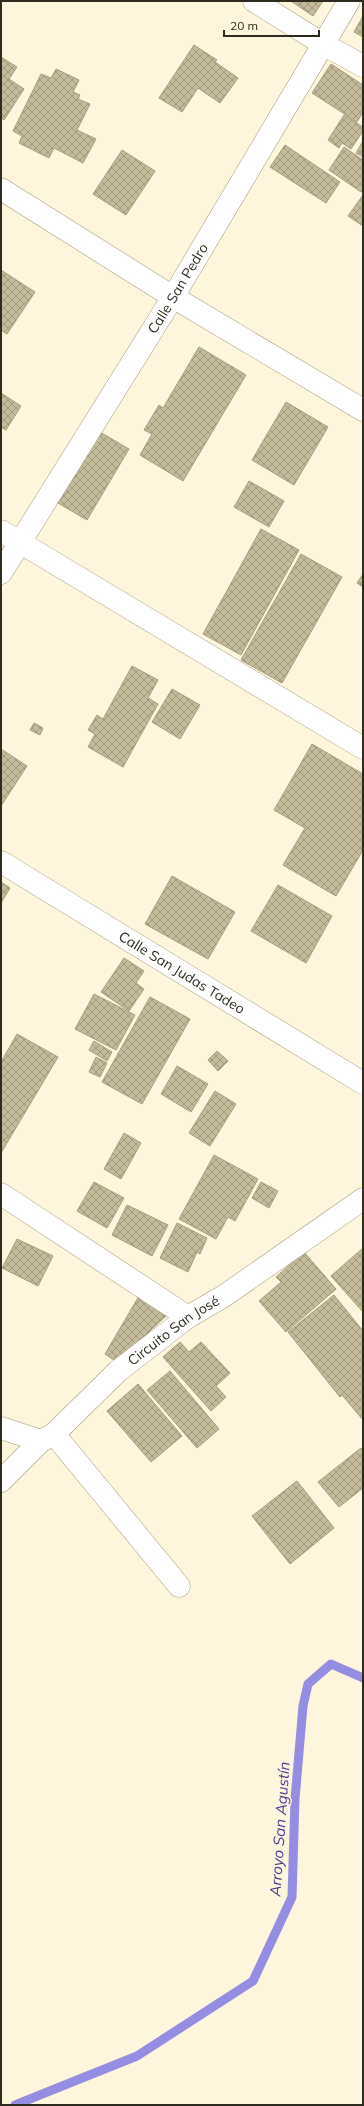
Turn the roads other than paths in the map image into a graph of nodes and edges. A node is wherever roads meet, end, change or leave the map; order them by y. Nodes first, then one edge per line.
1 (254, 1) edge
2 (349, 1) edge
3 (323, 44) junction
4 (363, 66) edge
5 (1, 189) edge
6 (173, 297) junction
7 (363, 410) edge
8 (1, 531) edge
9 (20, 543) junction
10 (1, 573) edge
11 (363, 748) edge
12 (1, 862) edge
13 (363, 1083) edge
14 (1, 1194) edge
15 (363, 1198) edge
16 (188, 1317) junction
17 (1, 1428) edge
18 (47, 1438) junction
19 (1, 1481) edge
20 (179, 1586) dead end

1 - 3 street
2 - 3 street, Calle San Pedro
3 - 4 street
3 - 6 street, Calle San Pedro
5 - 6 street
6 - 7 street
6 - 9 street, Calle San Pedro
8 - 9 street
9 - 10 street, Calle San Pedro
9 - 11 street
12 - 13 street, Calle San Judas Tadeo
14 - 16 street
15 - 16 street, Circuito San José
16 - 18 street, Circuito San José
17 - 18 street
18 - 19 street, Circuito San José
18 - 20 street

